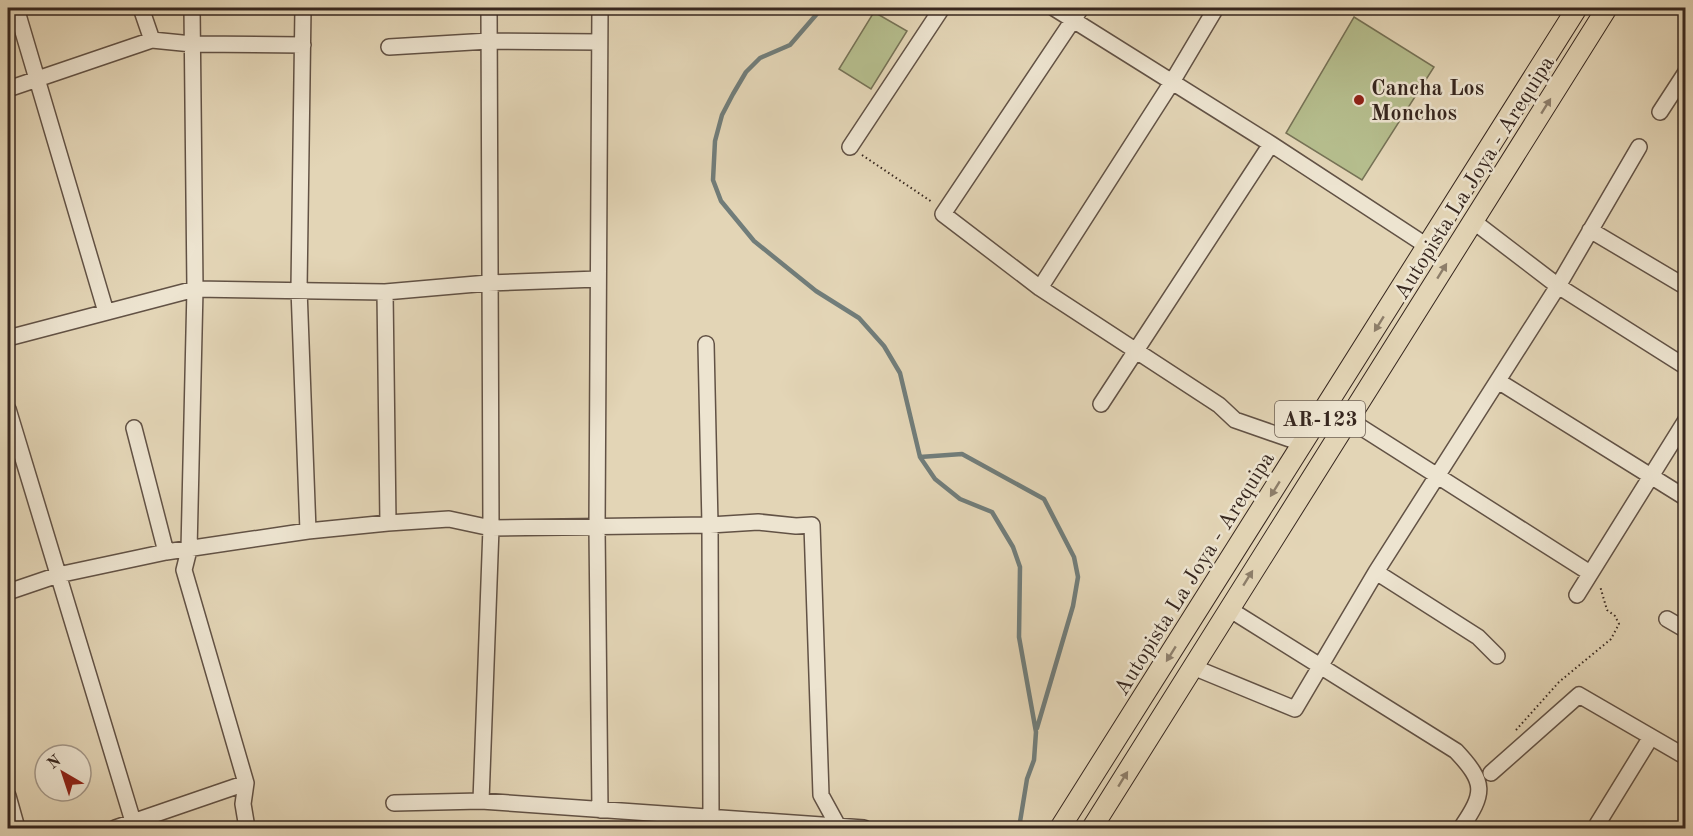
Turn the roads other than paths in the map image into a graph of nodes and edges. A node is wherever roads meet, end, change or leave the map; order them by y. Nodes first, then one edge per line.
1 (16, 8) edge
2 (141, 8) edge
3 (192, 8) edge
4 (303, 8) edge
5 (489, 8) edge
6 (600, 8) edge
7 (942, 8) edge
8 (1054, 8) edge
9 (1216, 8) edge
10 (1574, 8) edge
11 (1607, 8) edge
12 (1077, 14) edge
13 (152, 40) junction
14 (489, 41) junction
15 (599, 42) junction
16 (192, 44) junction
17 (303, 45) junction
18 (389, 47) dead end
19 (1686, 72) edge
20 (38, 80) junction
21 (1172, 82) junction
22 (8, 89) edge
23 (1660, 112) dead end
24 (1271, 144) junction
25 (850, 147) road end
26 (1638, 147) dead end
27 (1473, 221) junction
28 (1590, 230) junction
29 (1427, 246) junction
30 (598, 279) junction
31 (488, 283) junction
32 (1558, 286) junction
33 (1040, 288) junction
34 (1686, 288) edge
35 (195, 289) junction
36 (299, 289) junction
37 (385, 292) junction
38 (106, 312) junction
39 (8, 338) edge
40 (706, 344) dead end
41 (1137, 352) junction
42 (1686, 368) edge
43 (1498, 381) junction
44 (1101, 404) dead end
45 (8, 409) edge
46 (1348, 419) junction
47 (1686, 420) edge
48 (134, 428) dead end
49 (1304, 444) junction
50 (1438, 477) junction
51 (1651, 479) junction
52 (1686, 498) edge
53 (388, 523) junction
54 (710, 525) junction
55 (491, 528) junction
56 (597, 528) junction
57 (308, 531) junction
58 (189, 550) junction
59 (166, 552) junction
60 (1376, 572) junction
61 (1590, 573) junction
62 (58, 575) junction
63 (8, 592) edge
64 (1577, 595) dead end
65 (1229, 609) junction
66 (1667, 619) dead end
67 (1686, 630) edge
68 (1497, 656) dead end
69 (1193, 667) junction
70 (1321, 668) junction
71 (1651, 737) junction
72 (1686, 757) edge
73 (1491, 773) dead end
74 (246, 783) junction
75 (8, 796) edge
76 (481, 801) junction
77 (394, 803) dead end
78 (600, 810) junction
79 (708, 823) edge
80 (135, 826) edge
81 (837, 827) edge
82 (17, 828) edge
83 (115, 828) edge
84 (247, 828) edge
85 (864, 828) edge
86 (1060, 828) edge
87 (1092, 828) edge
88 (1461, 828) edge
89 (1595, 828) edge

1 - 20 street
2 - 13 street
3 - 16 street
4 - 17 street
5 - 14 street
6 - 15 street
7 - 25 street
8 - 12 street
9 - 21 street
10 - 29 main road, Autopista La Joya - Arequipa / AR-123
27 -> 11 main road, Autopista La Joya - Arequipa / AR-123
12 - 21 street
12 - 33 street
13 - 16 street
13 - 20 street
14 - 15 street
14 - 18 street
14 - 31 street
15 - 30 street
16 - 17 street
16 - 35 street
17 - 36 street
19 - 23 street
20 - 22 street
20 - 38 street
21 - 24 street
21 - 33 street
24 - 29 street
24 - 41 street
26 - 28 street
27 - 32 street
46 -> 27 main road, Autopista La Joya - Arequipa / AR-123
28 - 32 street
28 - 34 street
29 -> 49 main road, Autopista La Joya - Arequipa / AR-123
30 - 31 street
30 - 56 street
31 - 37 street
31 - 55 street
32 - 42 street
32 - 43 street
33 - 41 street
35 - 36 street
35 - 38 street
35 - 58 street
36 - 37 street
36 - 57 street
37 - 53 street
38 - 39 street
40 - 54 street
41 - 44 street
41 - 49 street
43 - 50 street
43 - 51 street
45 - 62 street
46 - 50 street
65 -> 46 main road, Autopista La Joya - Arequipa / AR-123
47 - 51 street
48 - 59 street
49 -> 86 main road, Autopista La Joya - Arequipa / AR-123
50 - 60 street
50 - 61 street
51 - 52 street
51 - 61 street
53 - 55 street
53 - 57 street
54 - 56 street
54 - 79 street
54 - 81 street
55 - 56 street
55 - 76 street
56 - 78 street
57 - 58 street
58 - 59 street
58 - 74 street
59 - 62 street
60 - 68 street
60 - 70 street
61 - 64 street
62 - 63 street
62 - 80 street
65 - 69 main road, Autopista La Joya - Arequipa / AR-123
65 - 70 street
66 - 67 street
69 - 70 street
87 -> 69 main road, Autopista La Joya - Arequipa / AR-123
70 - 88 street
71 - 72 street
71 - 73 street
71 - 89 street
74 - 80 street
74 - 84 street
75 - 82 street
76 - 77 street
76 - 78 street
78 - 79 street
79 - 81 street
80 - 83 street
81 - 85 street

